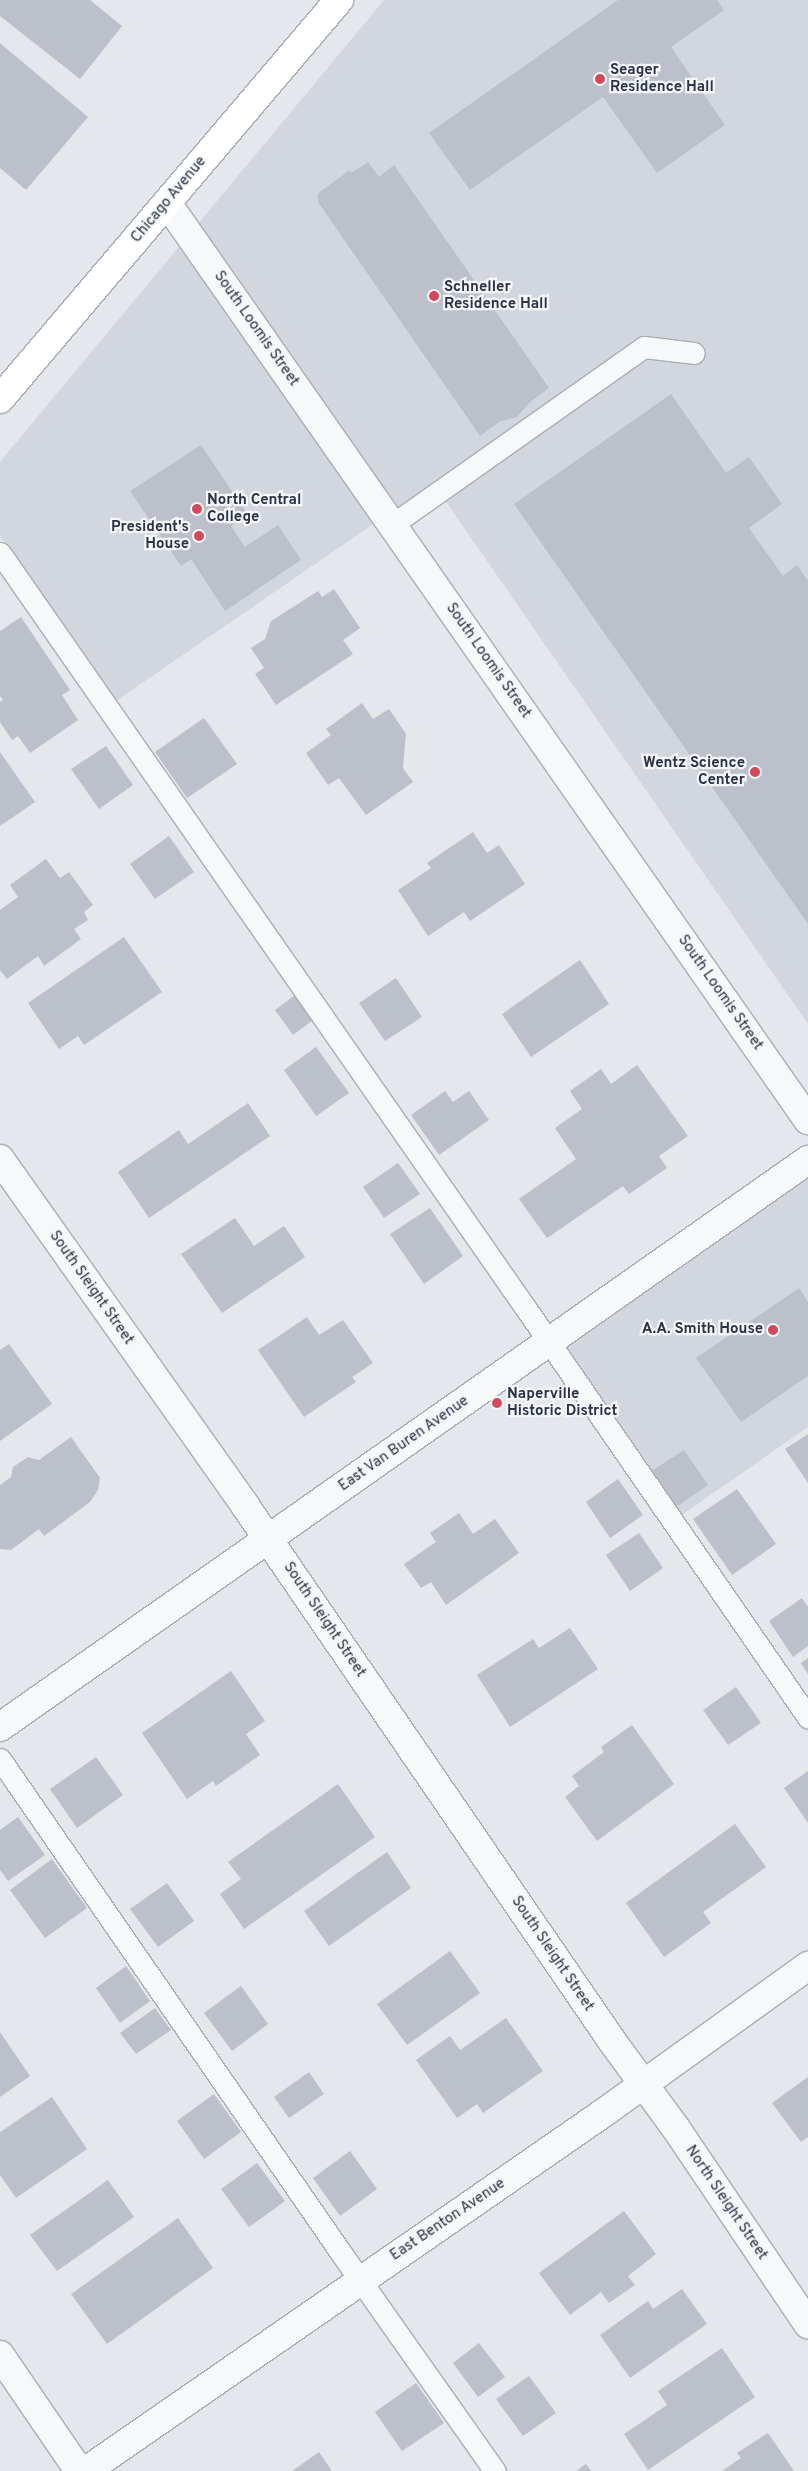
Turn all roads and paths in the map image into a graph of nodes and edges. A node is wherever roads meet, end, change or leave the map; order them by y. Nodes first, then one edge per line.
1 (339, 0) edge
2 (167, 203) junction
3 (694, 353) dead end
4 (0, 399) edge
5 (393, 524) junction
6 (0, 553) edge
7 (808, 1120) edge
8 (0, 1159) edge
9 (808, 1160) edge
10 (548, 1344) junction
11 (268, 1539) junction
12 (808, 1718) edge
13 (0, 1727) edge
14 (0, 1759) edge
15 (808, 1966) edge
16 (643, 2084) junction
17 (360, 2280) junction
18 (808, 2324) edge
19 (0, 2355) edge
20 (79, 2471) edge
21 (86, 2471) edge
22 (494, 2471) edge

1 - 2 main road, Chicago Avenue
2 - 4 main road, Chicago Avenue
2 - 5 street, South Loomis Street
3 - 5 lane
5 - 7 street, South Loomis Street
6 - 10 lane
8 - 11 street, South Sleight Street
9 - 10 street, East Van Buren Avenue
10 - 11 street, East Van Buren Avenue
10 - 12 lane
11 - 13 street, East Van Buren Avenue
11 - 16 street, South Sleight Street
14 - 17 lane
15 - 16 street, East Benton Avenue
16 - 17 street, East Benton Avenue
16 - 18 street, North Sleight Street
17 - 21 street, East Benton Avenue
17 - 22 lane
19 - 20 street

